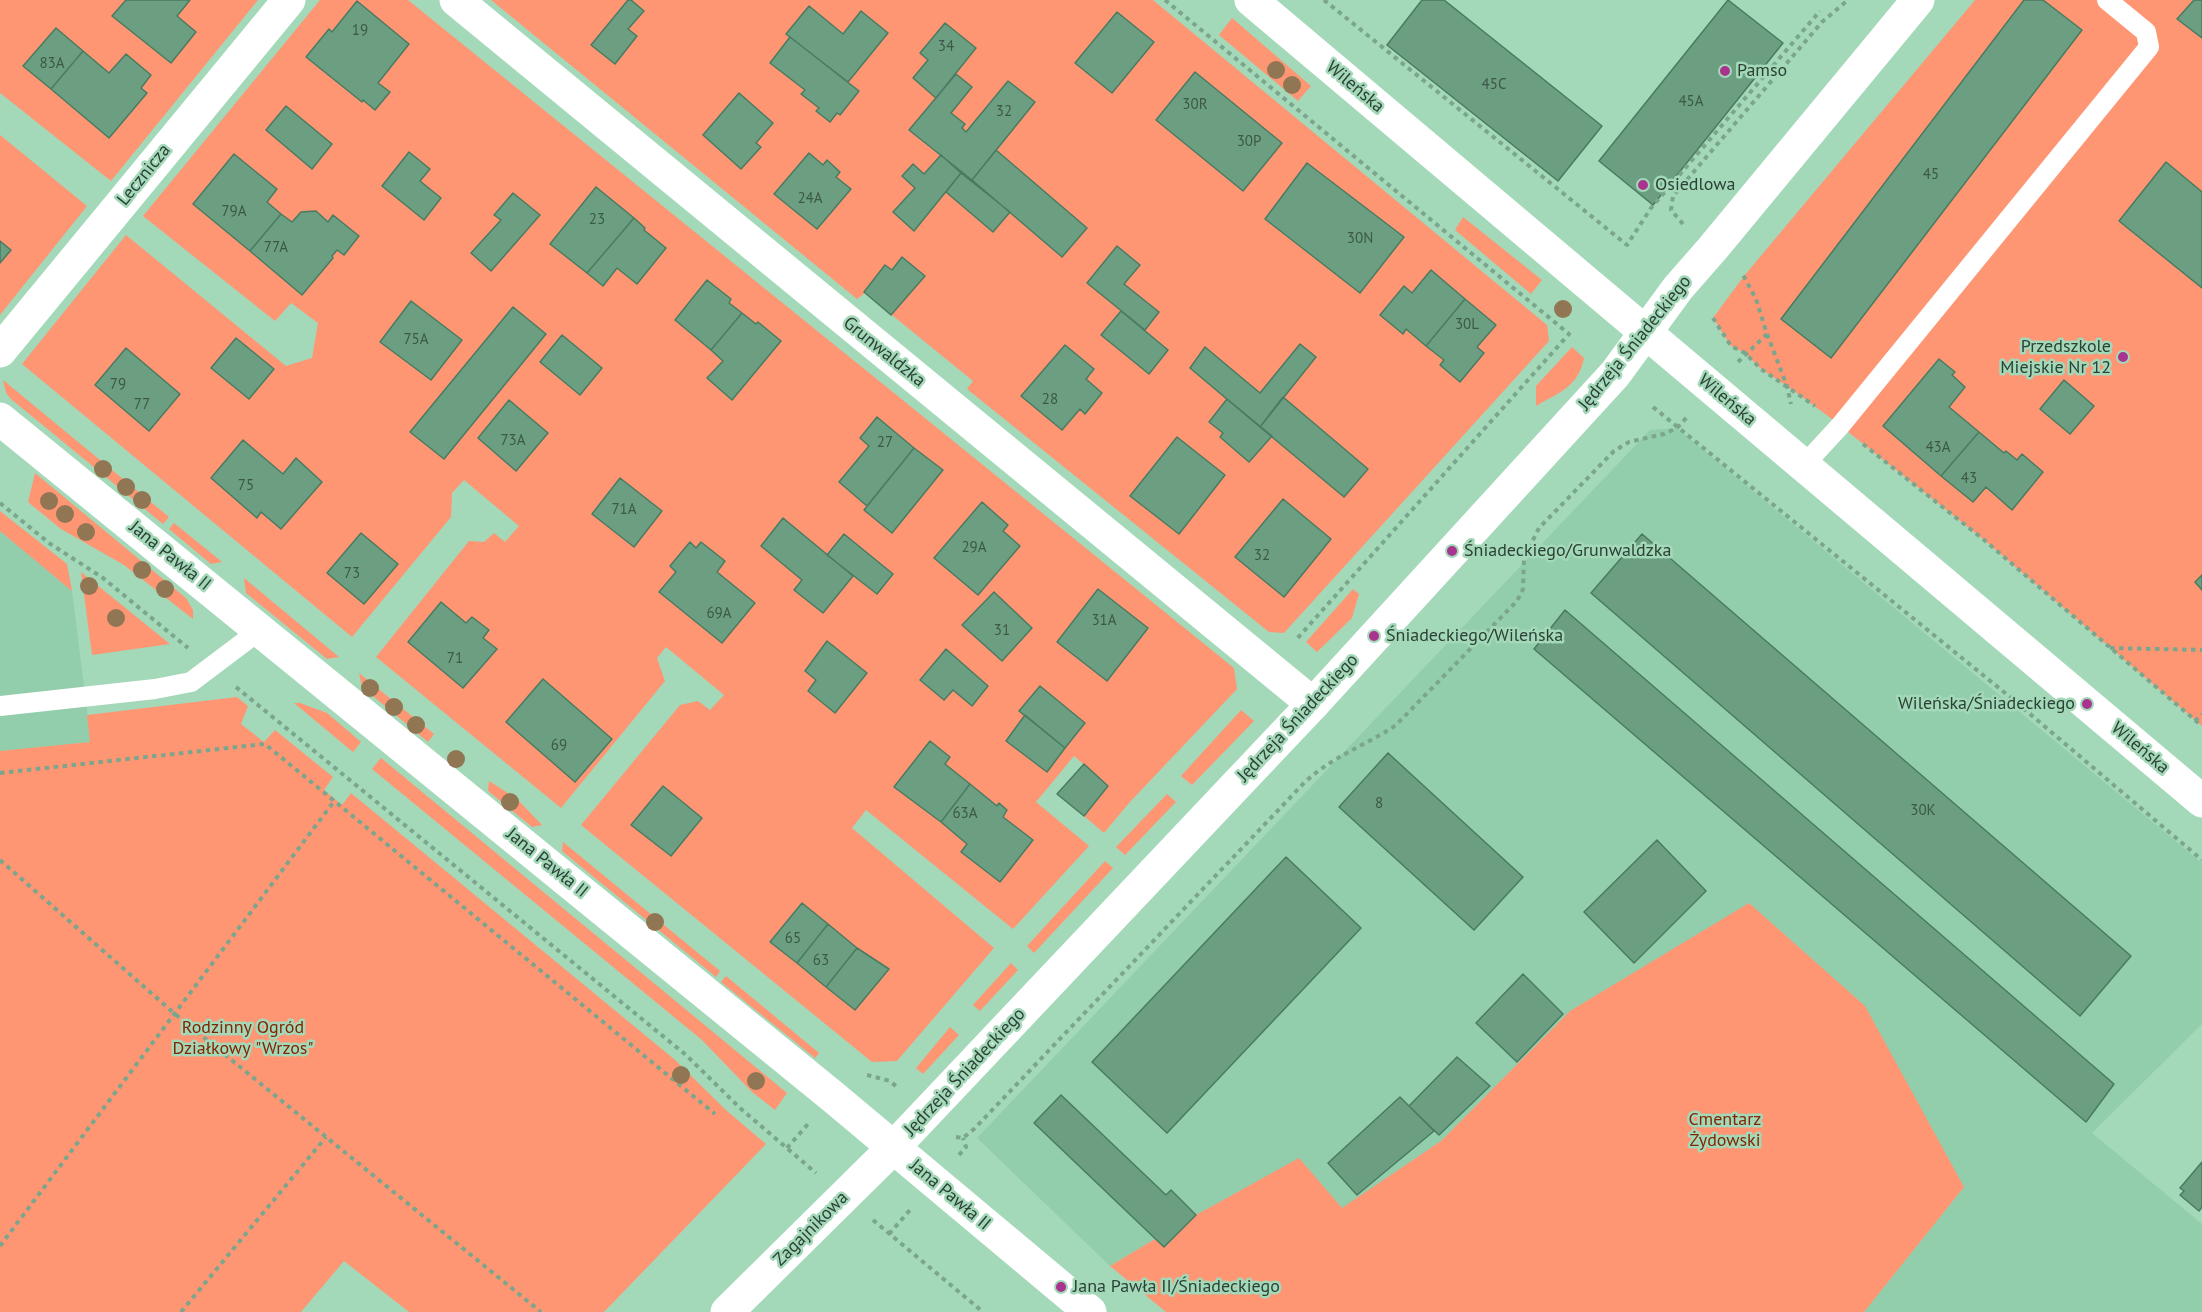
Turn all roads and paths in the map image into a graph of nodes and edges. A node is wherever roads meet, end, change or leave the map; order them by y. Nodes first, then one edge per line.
1 (289, 0) edge
2 (456, 0) edge
3 (1165, 0) edge
4 (1251, 0) edge
5 (1324, 0) edge
6 (1848, 0) edge
7 (1918, 0) edge
8 (2107, 0) edge
9 (1820, 11) dead end
10 (1713, 248) junction
11 (1713, 318) dead end
12 (1647, 332) junction
13 (1767, 334) junction
14 (0, 351) edge
15 (1745, 353) junction
16 (1787, 386) junction
17 (1714, 390) junction
18 (1653, 407) dead end
19 (1792, 408) dead end
20 (0, 418) edge
21 (1840, 426) junction
22 (1677, 428) junction
23 (1804, 465) junction
24 (0, 503) edge
25 (260, 630) junction
26 (1291, 645) dead end
27 (2110, 648) junction
28 (2202, 650) edge
29 (211, 666) junction
30 (1313, 704) junction
31 (0, 706) edge
32 (2202, 714) edge
33 (2195, 721) junction
34 (2202, 726) edge
35 (0, 773) edge
36 (335, 801) junction
37 (2202, 801) edge
38 (0, 860) edge
39 (2202, 860) edge
40 (175, 1014) junction
41 (860, 1073) dead end
42 (890, 1081) dead end
43 (715, 1114) dead end
44 (326, 1137) junction
45 (894, 1147) junction
46 (966, 1147) dead end
47 (845, 1197) junction
48 (0, 1246) edge
49 (181, 1312) edge
50 (541, 1312) edge
51 (727, 1312) edge
52 (982, 1312) edge
53 (1090, 1312) edge

1 - 14 street, Lecznicza
2 - 30 street, Grunwaldzka
3 - 26 path
4 - 12 street, Wileńska
5 - 9 path
6 - 10 path
7 - 10 street, Jędrzeja Śniadeckiego
8 - 21 lane
10 - 12 street, Jędrzeja Śniadeckiego
10 - 13 path
11 - 15 path
12 - 17 street, Wileńska
12 - 30 street, Jędrzeja Śniadeckiego
13 - 15 path
13 - 16 path
15 - 16 path
15 - 17 path
16 - 19 path
16 - 21 path
17 - 22 path
17 - 23 street, Wileńska
18 - 22 path
20 - 25 street, Jana Pawła II
21 - 23 lane
21 - 27 path
22 - 39 path
22 - 46 path
23 - 37 street, Wileńska
24 - 29 path
25 - 29 lane
25 - 45 street, Jana Pawła II
27 - 28 path
27 - 33 path
29 - 31 lane
29 - 47 path
30 - 45 street, Jędrzeja Śniadeckiego
32 - 33 path
33 - 34 path
35 - 36 path
36 - 40 path
36 - 43 path
38 - 40 path
40 - 44 path
40 - 48 path
41 - 42 path
44 - 49 path
44 - 50 path
45 - 47 street, Zagajnikowa
45 - 53 street, Jana Pawła II
47 - 51 street, Zagajnikowa
47 - 52 path

